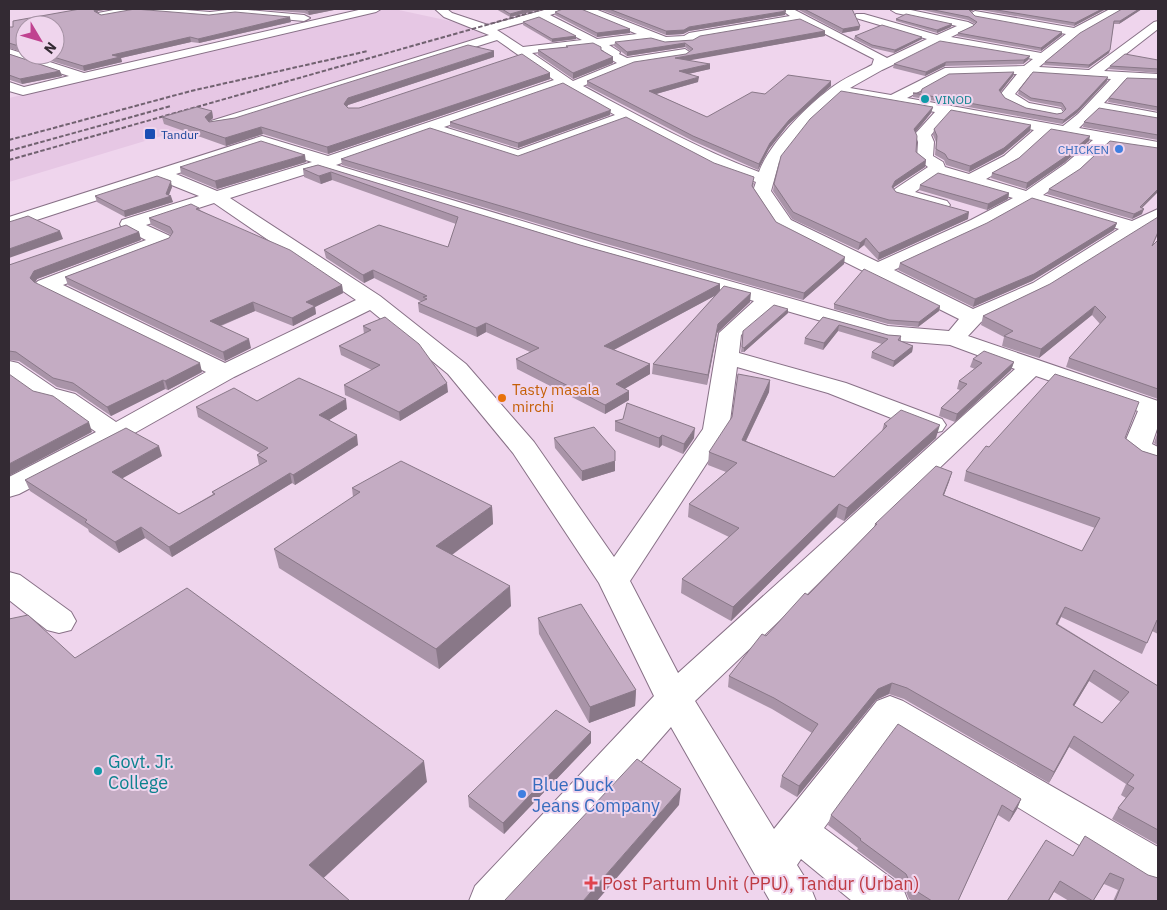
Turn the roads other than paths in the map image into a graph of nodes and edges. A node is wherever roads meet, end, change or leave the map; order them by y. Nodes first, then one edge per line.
1 (135, 9) edge
2 (336, 9) edge
3 (376, 9) edge
4 (440, 9) edge
5 (561, 9) edge
6 (586, 9) edge
7 (875, 9) edge
8 (892, 9) edge
9 (1116, 9) edge
10 (793, 11) edge
11 (1032, 11) edge
12 (355, 14) junction
13 (541, 14) junction
14 (975, 14) edge
15 (102, 15) edge
16 (321, 22) junction
17 (841, 23) junction
18 (1158, 24) edge
19 (1034, 25) junction
20 (493, 27) junction
21 (786, 32) edge
22 (1076, 32) junction
23 (204, 36) edge
24 (652, 36) junction
25 (939, 39) junction
26 (665, 41) junction
27 (231, 42) junction
28 (728, 42) edge
29 (597, 43) junction
30 (709, 46) edge
31 (1008, 51) junction
32 (522, 52) junction
33 (9, 53) edge
34 (1043, 57) junction
35 (505, 60) edge
36 (90, 62) edge
37 (625, 62) junction
38 (877, 67) junction
39 (116, 69) junction
40 (1026, 70) junction
41 (982, 71) junction
42 (1092, 74) junction
43 (26, 75) edge
44 (1121, 76) junction
45 (84, 77) junction
46 (1158, 78) edge
47 (568, 83) junction
48 (53, 84) junction
49 (9, 86) edge
50 (837, 90) junction
51 (23, 91) junction
52 (9, 95) edge
53 (893, 100) junction
54 (1158, 100) edge
55 (1093, 105) junction
56 (946, 109) junction
57 (626, 116) junction
58 (1153, 116) edge
59 (1083, 117) junction
60 (400, 122) edge
61 (216, 124) edge
62 (1046, 127) junction
63 (430, 129) junction
64 (1066, 131) junction
65 (1105, 137) junction
66 (1158, 147) edge
67 (324, 163) junction
68 (934, 170) junction
69 (163, 176) junction
70 (765, 180) junction
71 (971, 180) junction
72 (1028, 195) junction
73 (216, 198) junction
74 (1158, 215) edge
75 (988, 218) junction
76 (9, 223) edge
77 (1134, 228) junction
78 (878, 270) junction
79 (770, 299) junction
80 (372, 300) junction
81 (973, 317) junction
82 (953, 338) junction
83 (727, 357) junction
84 (1032, 367) junction
85 (9, 368) edge
86 (225, 372) junction
87 (1155, 408) edge
88 (115, 433) junction
89 (960, 435) junction
90 (1158, 458) edge
91 (9, 488) edge
92 (614, 581) junction
93 (9, 584) edge
94 (59, 621) dead end
95 (674, 698) junction
96 (797, 831) junction
97 (772, 864) junction
98 (1158, 870) edge
99 (491, 901) edge
100 (794, 901) edge
101 (886, 901) edge

1 - 15 street
1 - 16 street
2 - 12 street
3 - 12 street
4 - 20 street
5 - 13 street
6 - 24 street
7 - 17 street
8 - 25 street
9 - 22 street
10 - 17 street
10 - 26 street
11 - 19 street
12 - 16 street
13 - 20 street
13 - 29 street
14 - 19 street
16 - 27 street
17 - 21 street
17 - 25 street
17 - 38 street
18 - 42 street
19 - 22 street
20 - 32 street
20 - 61 street
22 - 34 street
23 - 27 street
24 - 26 street
24 - 29 street
25 - 31 street
25 - 38 street
26 - 37 street
27 - 39 street
28 - 30 street
29 - 32 street
29 - 37 street
31 - 34 street
31 - 41 street
32 - 35 street
32 - 47 street
33 - 45 street
34 - 40 street
36 - 39 street
37 - 47 street
38 - 50 street
39 - 45 street
40 - 41 street
40 - 42 street
40 - 59 street
41 - 53 street
42 - 44 street
43 - 48 street
44 - 46 street
44 - 55 street
45 - 48 street
47 - 57 street
47 - 63 street
48 - 51 street
49 - 51 street
50 - 53 street
50 - 70 street
51 - 52 street
53 - 56 street
54 - 58 street
55 - 58 street
55 - 59 street
56 - 62 street
56 - 68 street
57 - 63 street
57 - 70 street
59 - 64 street
60 - 63 street
62 - 64 street
62 - 71 street
63 - 67 street
64 - 65 street
65 - 66 street
65 - 72 street
67 - 69 street
67 - 73 street
67 - 79 street
68 - 71 street
68 - 75 street
69 - 73 street
69 - 76 street
70 - 78 street
71 - 72 street
72 - 75 street
72 - 77 street
73 - 80 street
73 - 86 street
74 - 77 street
75 - 78 street
77 - 81 street
78 - 81 street
79 - 82 street
79 - 83 street
80 - 86 street
80 - 92 street
81 - 82 street
82 - 84 street
83 - 89 street
83 - 92 street
84 - 87 street
84 - 89 street
85 - 88 street
86 - 88 street
87 - 90 street
88 - 91 street
89 - 95 street
92 - 95 street
93 - 94 street
95 - 97 street
95 - 99 street
96 - 97 street
96 - 98 street
96 - 101 street
97 - 100 street

